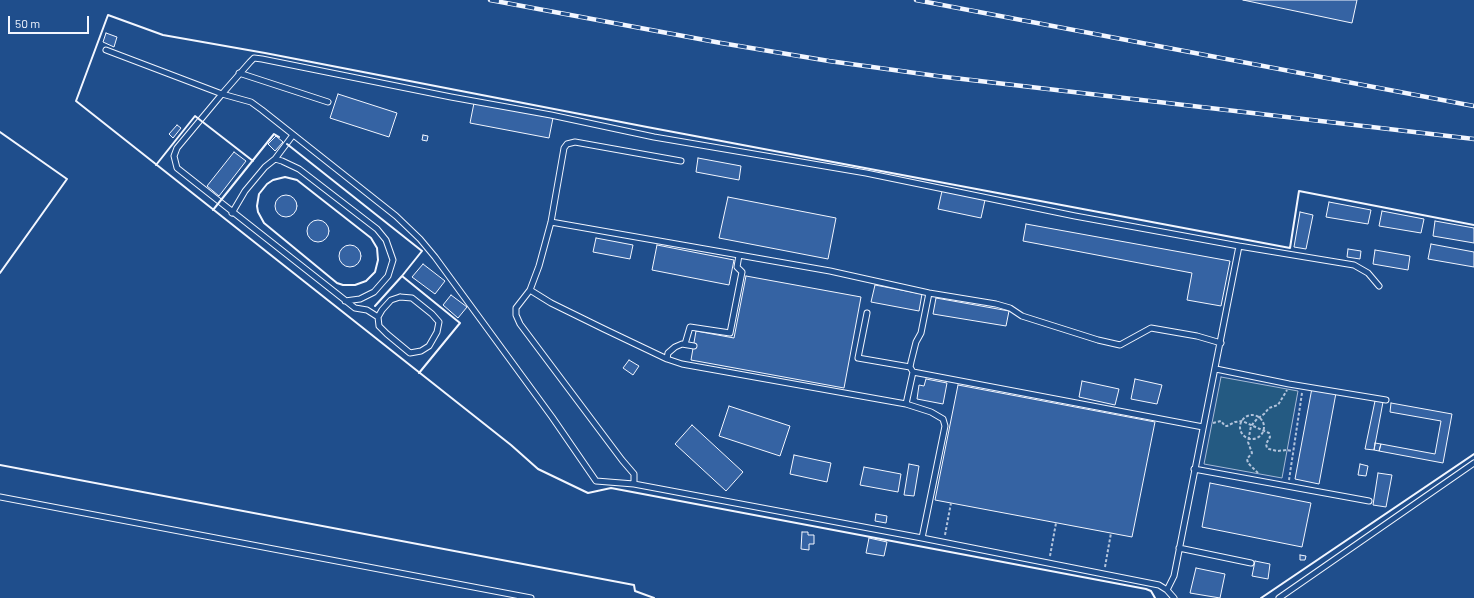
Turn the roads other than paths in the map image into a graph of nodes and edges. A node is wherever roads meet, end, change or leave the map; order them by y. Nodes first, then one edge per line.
1 (106, 50) dead end
2 (240, 73) junction
3 (222, 94) junction
4 (328, 102) dead end
5 (293, 135) junction
6 (275, 159) junction
7 (681, 161) dead end
8 (232, 212) junction
9 (551, 222) junction
10 (1239, 246) junction
11 (739, 255) junction
12 (1379, 286) dead end
13 (530, 290) junction
14 (929, 293) junction
15 (345, 301) junction
16 (867, 314) dead end
17 (378, 317) junction
18 (1221, 343) junction
19 (685, 344) junction
20 (694, 346) dead end
21 (667, 359) junction
22 (912, 369) junction
23 (1216, 369) junction
24 (1386, 400) dead end
25 (906, 404) junction
26 (1203, 424) junction
27 (1474, 463) edge
28 (1194, 469) junction
29 (634, 484) junction
30 (0, 497) edge
31 (1369, 502) dead end
32 (922, 538) junction
33 (1179, 548) junction
34 (1251, 563) dead end
35 (1167, 590) junction
36 (531, 598) edge
37 (1174, 598) edge
38 (1279, 598) edge

1 - 3 lane
2 - 3 lane
2 - 4 lane
2 - 10 lane
3 - 5 lane
3 - 8 lane
5 - 6 lane
5 - 29 lane
6 - 8 lane
6 - 15 lane
7 - 9 lane
8 - 15 lane
9 - 11 lane
9 - 13 lane
10 - 12 lane
10 - 18 lane
11 - 14 lane
11 - 19 lane
13 - 21 lane
13 - 29 lane
14 - 18 lane
14 - 22 lane
15 - 17 lane
16 - 22 lane
17 - 17 lane
18 - 23 lane
19 - 20 lane
19 - 21 lane
21 - 25 lane
22 - 25 lane
22 - 26 lane
23 - 24 lane
23 - 26 lane
25 - 32 lane
26 - 28 lane
27 - 38 lane
28 - 31 lane
28 - 33 lane
29 - 32 lane
30 - 36 lane
32 - 35 lane
33 - 34 lane
33 - 35 lane
35 - 37 lane

